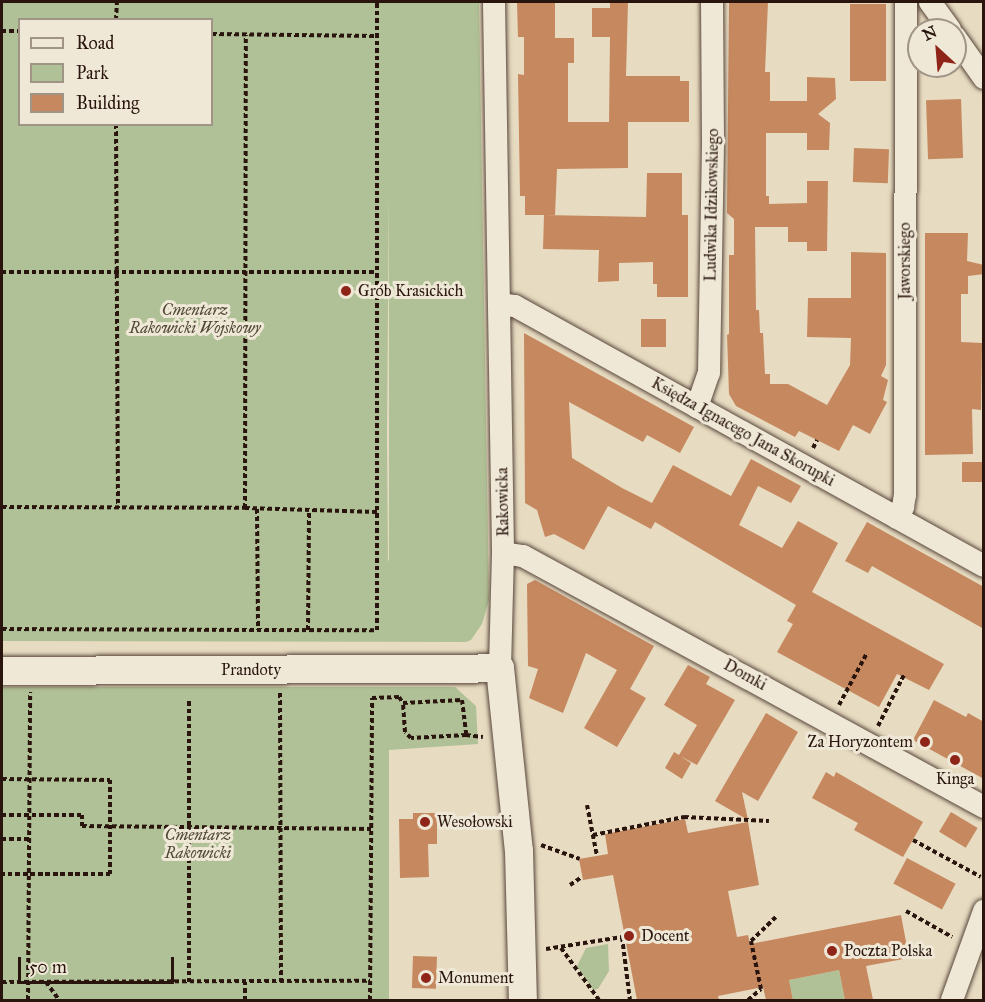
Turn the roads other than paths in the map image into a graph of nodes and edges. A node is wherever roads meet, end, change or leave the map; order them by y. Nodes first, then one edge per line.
1 (495, 2) edge
2 (712, 2) edge
3 (906, 2) edge
4 (930, 2) edge
5 (941, 18) edge
6 (967, 54) edge
7 (984, 78) edge
8 (500, 304) junction
9 (698, 407) junction
10 (897, 518) junction
11 (503, 553) junction
12 (984, 566) edge
13 (500, 668) junction
14 (2, 671) edge
15 (984, 807) edge
16 (984, 911) edge
17 (523, 1000) edge
18 (952, 1000) edge

1 - 8 street, Rakowicka
2 - 9 street, Ludwika Idzikowskiego
3 - 10 street, Jaworskiego
4 - 5 street
6 - 7 street
8 - 9 street, Księdza Ignacego Jana Skorupki
8 - 11 street, Rakowicka
9 - 10 street, Księdza Ignacego Jana Skorupki
10 - 12 street, Księdza Ignacego Jana Skorupki
11 - 13 street, Rakowicka
11 - 15 street, Domki
13 - 14 street, Prandoty
13 - 17 street, Rakowicka
16 - 18 street

